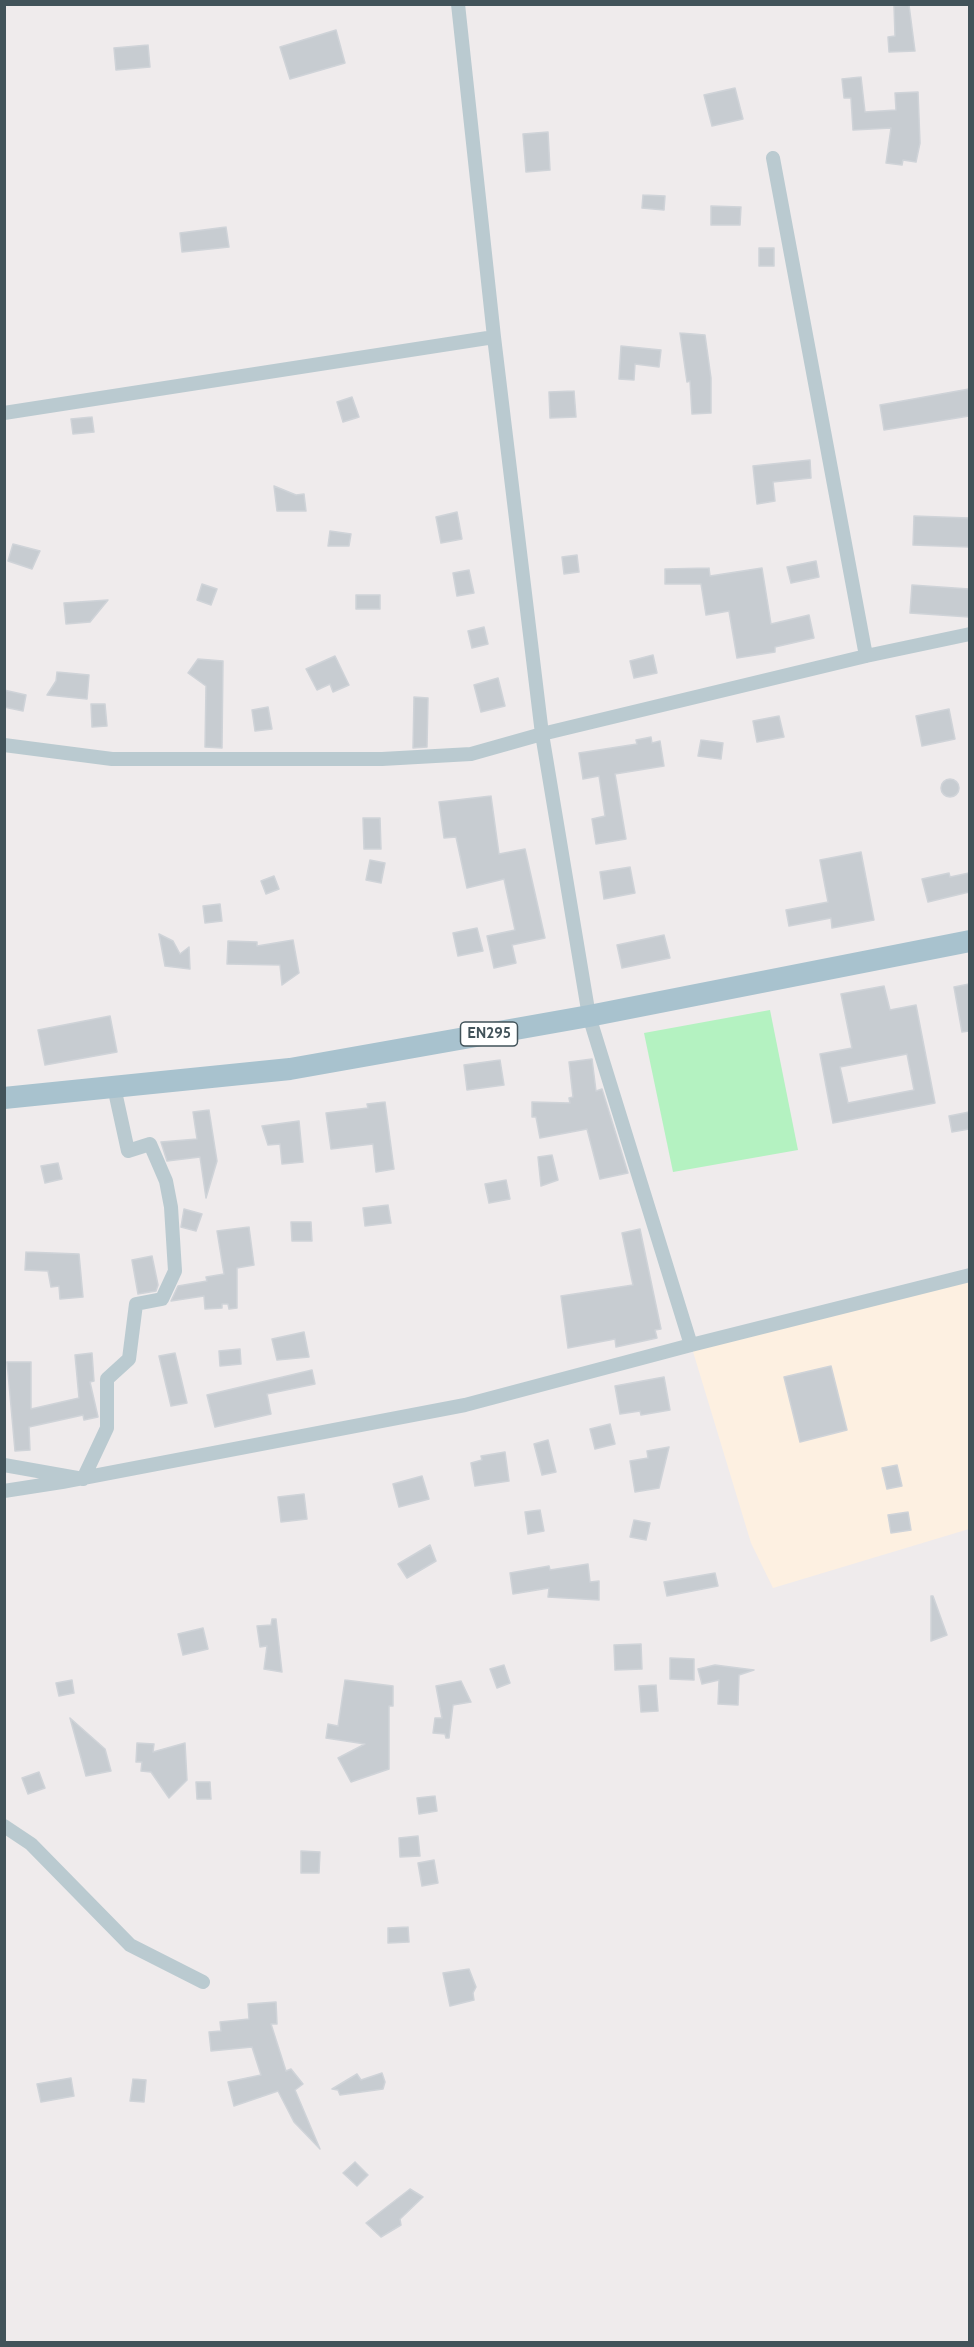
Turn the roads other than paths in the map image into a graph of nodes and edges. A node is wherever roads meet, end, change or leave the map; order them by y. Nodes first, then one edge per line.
1 (458, 4) edge
2 (773, 158) dead end
3 (494, 337) junction
4 (4, 413) edge
5 (969, 634) edge
6 (866, 656) junction
7 (542, 734) junction
8 (4, 745) edge
9 (969, 941) edge
10 (589, 1016) junction
11 (114, 1087) junction
12 (4, 1098) edge
13 (969, 1275) edge
14 (691, 1345) junction
15 (4, 1465) edge
16 (83, 1479) junction
17 (4, 1491) edge
18 (4, 1826) edge
19 (203, 1982) dead end

1 - 3 street
2 - 6 street
3 - 4 street
3 - 7 street
5 - 6 street
6 - 7 street
7 - 8 street
7 - 10 street
9 - 10 main road, EN295
10 - 11 main road, EN295
10 - 14 street
11 - 12 main road, EN295
11 - 16 street
13 - 14 street
14 - 16 street
15 - 16 street
16 - 17 street
18 - 19 street

